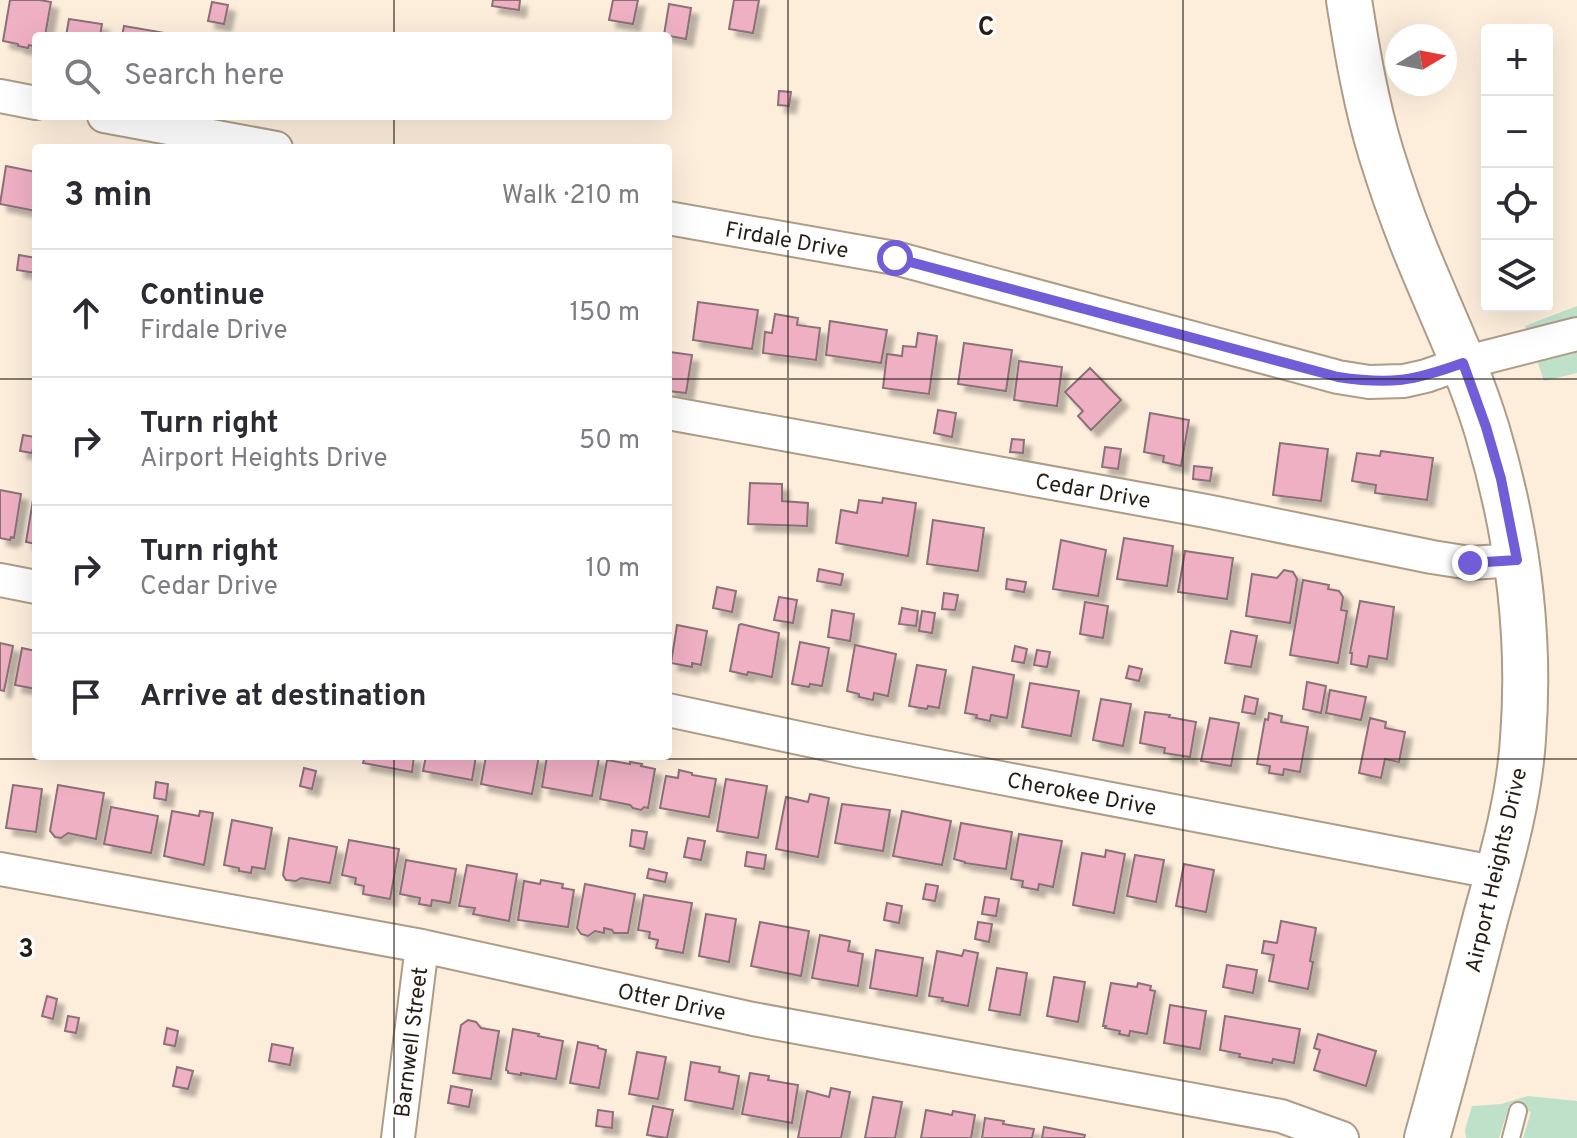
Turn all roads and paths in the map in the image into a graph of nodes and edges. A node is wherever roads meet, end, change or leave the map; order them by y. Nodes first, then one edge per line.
1 (1349, 0) edge
2 (0, 96) edge
3 (32, 102) edge
4 (122, 120) edge
5 (233, 144) edge
6 (672, 219) edge
7 (1577, 334) edge
8 (1463, 363) junction
9 (672, 414) edge
10 (1517, 560) junction
11 (0, 580) edge
12 (32, 586) edge
13 (672, 711) edge
14 (0, 869) edge
15 (1498, 873) junction
16 (422, 946) junction
17 (1518, 1111) dead end
18 (398, 1138) edge
19 (1342, 1138) edge
20 (1427, 1138) edge
21 (1511, 1138) edge

1 - 8 street, Airport Heights Drive
2 - 3 street
4 - 5 street
6 - 8 street, Firdale Drive
7 - 8 street, Firdale Drive
8 - 10 street, Airport Heights Drive
9 - 10 street, Cedar Drive
10 - 15 street, Airport Heights Drive
11 - 12 street
13 - 15 street, Cherokee Drive
14 - 16 street, Otter Drive
15 - 20 street, Airport Heights Drive
16 - 18 street, Barnwell Street
16 - 19 street, Otter Drive
17 - 21 lane

